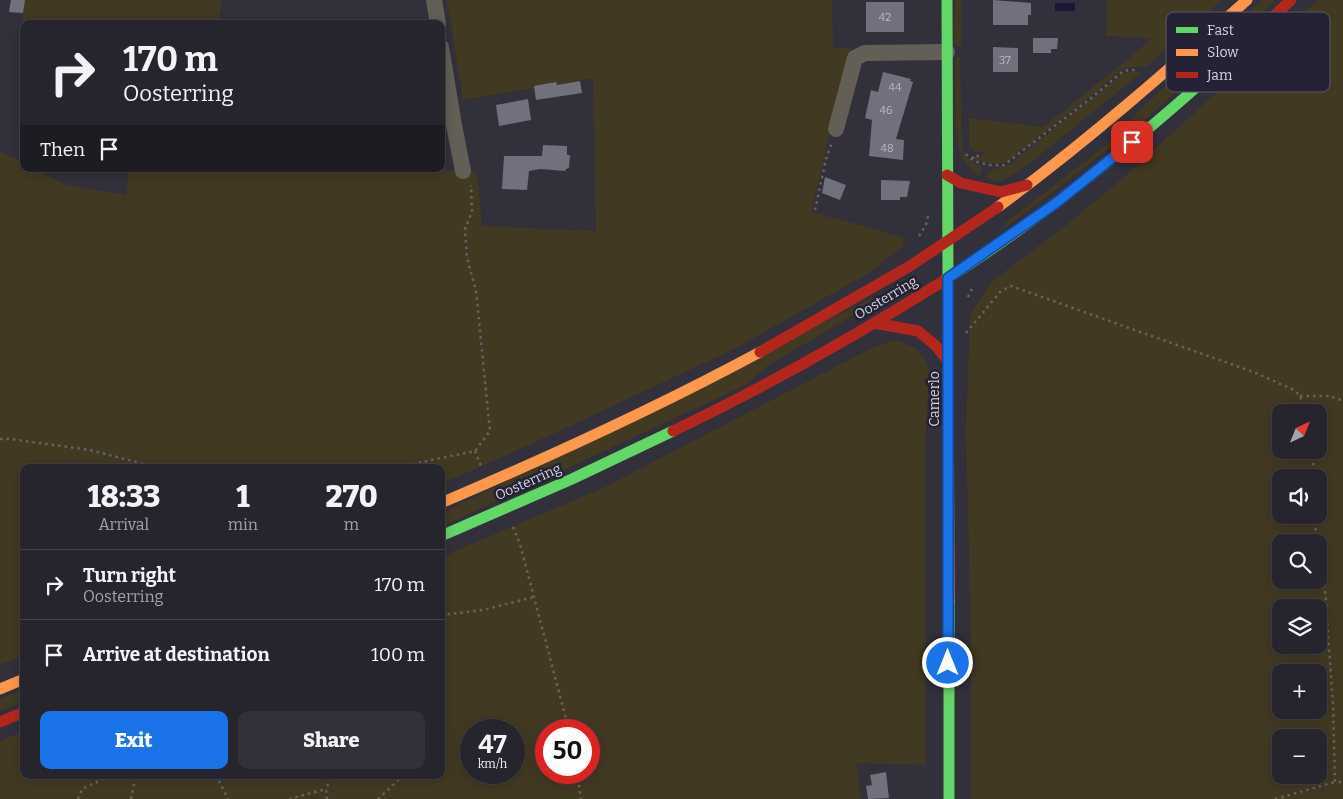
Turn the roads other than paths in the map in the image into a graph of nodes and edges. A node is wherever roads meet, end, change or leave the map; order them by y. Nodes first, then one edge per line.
1 (434, 0) edge
2 (947, 0) edge
3 (1247, 0) edge
4 (1291, 0) edge
5 (1234, 12) edge
6 (1278, 12) edge
7 (437, 20) edge
8 (947, 52) junction
9 (445, 71) edge
10 (1166, 73) edge
11 (1192, 92) edge
12 (836, 129) road end
13 (463, 171) road end
14 (947, 175) junction
15 (1029, 184) junction
16 (948, 241) junction
17 (948, 278) junction
18 (874, 323) junction
19 (949, 362) junction
20 (445, 501) edge
21 (445, 534) edge
22 (20, 681) edge
23 (0, 689) edge
24 (20, 714) edge
25 (0, 722) edge
26 (949, 799) edge

1 - 7 street
2 - 8 main road, Camerlo
3 - 5 main road, Oosterring
4 - 6 main road, Oosterring
8 - 12 street
8 - 14 main road, Camerlo
9 - 13 street
10 - 15 main road, Oosterring
11 - 17 main road, Oosterring
14 - 15 main road
14 - 16 main road, Camerlo
15 - 16 main road, Oosterring
16 - 17 main road, Camerlo
16 - 20 main road, Oosterring
17 - 18 main road, Oosterring
17 - 19 main road, Camerlo
18 - 19 main road
18 - 21 main road, Oosterring
19 - 26 main road, Camerlo
22 - 23 main road
24 - 25 main road

